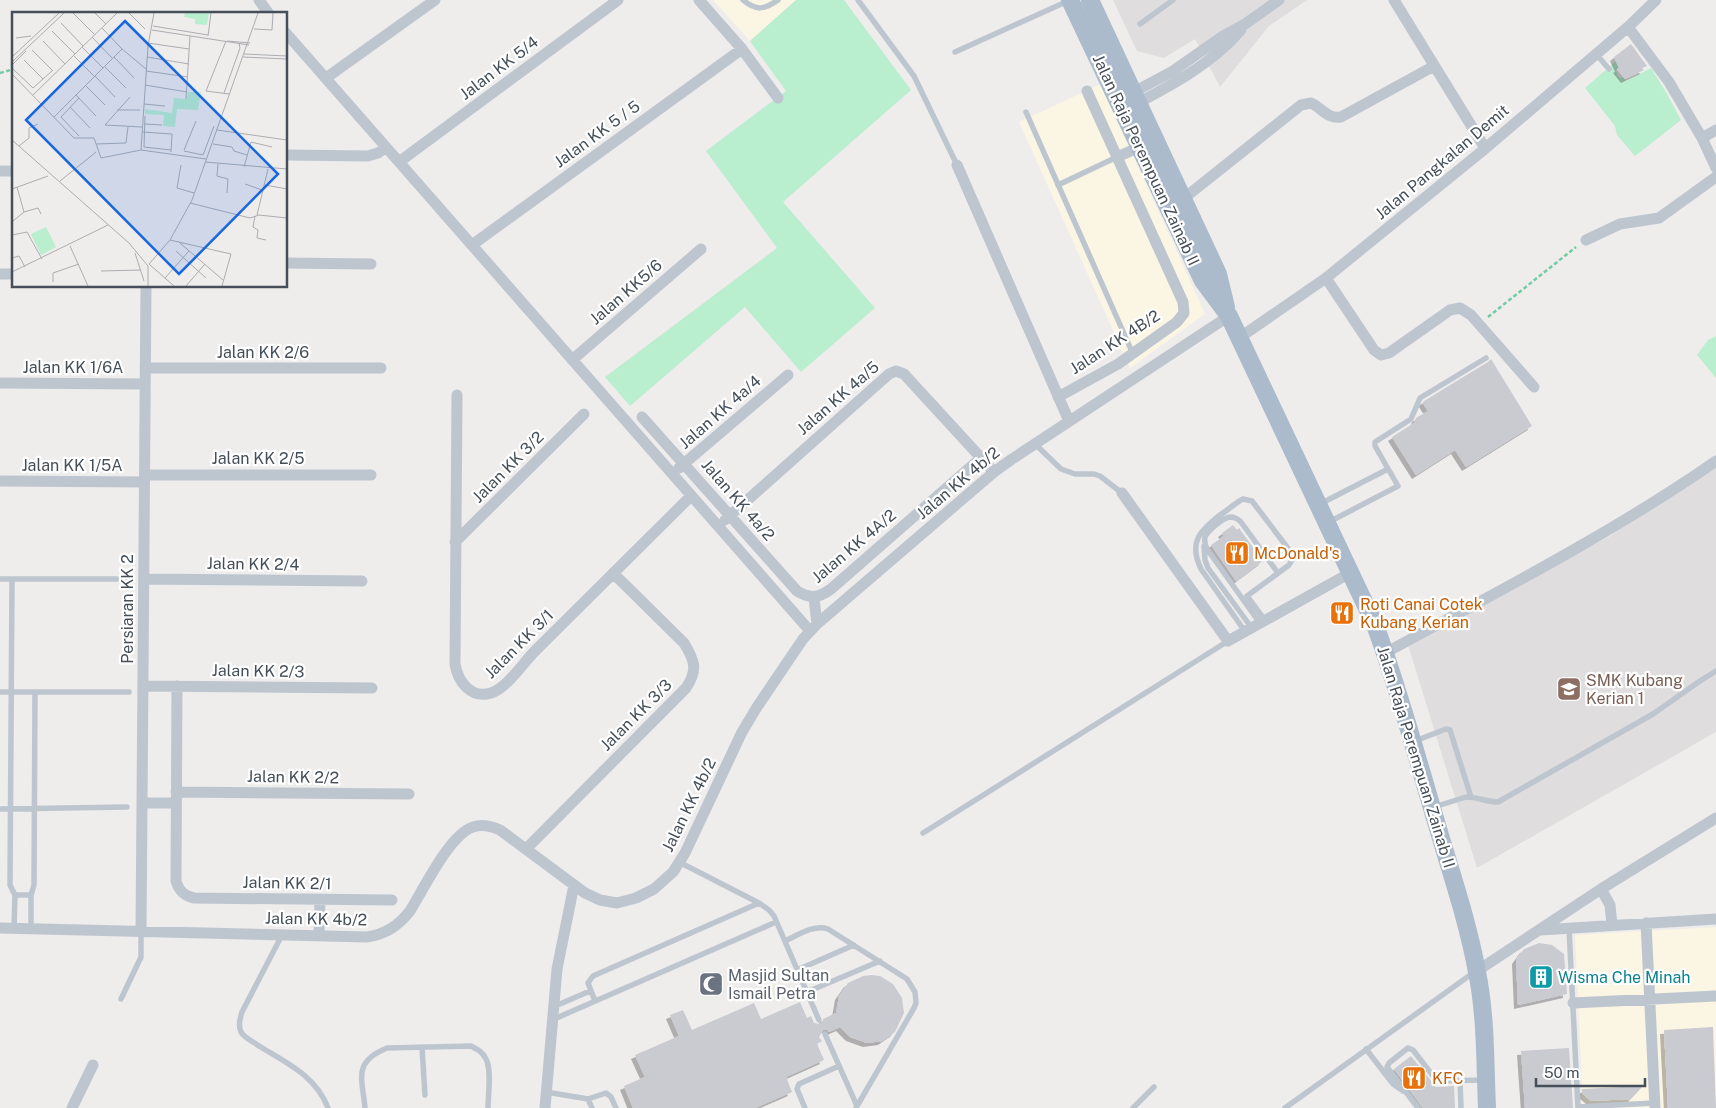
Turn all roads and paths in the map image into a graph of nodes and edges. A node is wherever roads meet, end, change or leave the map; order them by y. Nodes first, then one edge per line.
1 (259, 0) edge
2 (435, 0) edge
3 (618, 0) edge
4 (699, 0) edge
5 (743, 0) edge
6 (778, 0) edge
7 (858, 0) edge
8 (1070, 0) edge
9 (1090, 0) edge
10 (1173, 0) edge
11 (1279, 0) edge
12 (1394, 0) edge
13 (1656, 0) edge
14 (268, 12) edge
15 (1140, 24) dead end
16 (1628, 27) junction
17 (288, 35) edge
18 (742, 49) junction
19 (955, 52) dead end
20 (1596, 54) junction
21 (1434, 66) junction
22 (1609, 69) dead end
23 (326, 78) junction
24 (1087, 91) dead end
25 (778, 98) dead end
26 (1128, 102) junction
27 (1026, 112) dead end
28 (1716, 130) edge
29 (1702, 138) junction
30 (386, 147) junction
31 (1140, 147) junction
32 (1485, 148) junction
33 (288, 155) edge
34 (1117, 158) junction
35 (399, 162) junction
36 (957, 164) joint
37 (1716, 168) edge
38 (1716, 177) edge
39 (1058, 185) junction
40 (1183, 199) junction
41 (1586, 240) joint
42 (472, 245) junction
43 (701, 249) dead end
44 (288, 264) edge
45 (371, 264) dead end
46 (1326, 278) junction
47 (146, 288) edge
48 (1228, 316) junction
49 (1479, 324) junction
50 (1239, 338) junction
51 (1133, 354) junction
52 (1486, 358) dead end
53 (572, 360) junction
54 (145, 368) junction
55 (381, 368) dead end
56 (788, 375) dead end
57 (0, 383) edge
58 (145, 384) junction
59 (1534, 387) dead end
60 (456, 395) dead end
61 (1058, 397) junction
62 (584, 414) dead end
63 (642, 417) dead end
64 (1069, 421) junction
65 (1035, 444) junction
66 (981, 458) junction
67 (1716, 461) edge
68 (684, 464) junction
69 (1388, 469) junction
70 (994, 472) junction
71 (672, 474) junction
72 (372, 475) dead end
73 (144, 478) junction
74 (0, 481) edge
75 (1122, 493) joint
76 (691, 496) junction
77 (1318, 505) junction
78 (730, 516) junction
79 (1327, 523) junction
80 (718, 526) junction
81 (1205, 539) junction
82 (456, 542) junction
83 (613, 573) junction
84 (1350, 573) junction
85 (1278, 574) junction
86 (0, 579) edge
87 (12, 579) junction
88 (130, 579) dead end
89 (144, 580) junction
90 (362, 581) dead end
91 (814, 598) junction
92 (1245, 598) junction
93 (1236, 605) junction
94 (1229, 609) junction
95 (1255, 625) junction
96 (813, 627) junction
97 (1228, 641) junction
98 (1385, 653) junction
99 (1716, 671) edge
100 (143, 686) junction
101 (177, 686) junction
102 (372, 688) dead end
103 (0, 692) edge
104 (12, 692) junction
105 (35, 692) junction
106 (129, 692) dead end
107 (1413, 742) junction
108 (409, 794) dead end
109 (176, 797) junction
110 (1471, 797) junction
111 (142, 803) junction
112 (127, 807) dead end
113 (1432, 807) junction
114 (34, 808) junction
115 (0, 809) edge
116 (11, 809) junction
117 (1716, 818) edge
118 (923, 833) dead end
119 (526, 849) junction
120 (679, 862) junction
121 (574, 885) junction
122 (1602, 889) junction
123 (15, 895) junction
124 (31, 895) junction
125 (320, 899) junction
126 (392, 900) dead end
127 (759, 903) junction
128 (1716, 919) edge
129 (776, 922) junction
130 (1646, 923) junction
131 (1612, 925) junction
132 (0, 928) edge
133 (14, 928) junction
134 (1569, 928) junction
135 (30, 929) junction
136 (1539, 930) junction
137 (141, 932) junction
138 (282, 935) junction
139 (318, 936) junction
140 (785, 941) junction
141 (854, 945) junction
142 (880, 961) junction
143 (797, 970) junction
144 (1477, 971) junction
145 (590, 990) junction
146 (807, 992) junction
147 (1716, 996) edge
148 (121, 999) dead end
149 (1650, 999) junction
150 (595, 1001) junction
151 (1573, 1003) junction
152 (553, 1006) junction
153 (552, 1020) junction
154 (819, 1020) dead end
155 (825, 1034) dead end
156 (422, 1047) junction
157 (1366, 1049) junction
158 (93, 1065) dead end
159 (839, 1066) junction
160 (1486, 1080) junction
161 (1460, 1081) junction
162 (1154, 1087) dead end
163 (546, 1092) junction
164 (1407, 1094) junction
165 (425, 1095) dead end
166 (588, 1099) junction
167 (1655, 1106) edge
168 (856, 1107) edge
169 (72, 1108) edge
170 (328, 1108) edge
171 (365, 1108) edge
172 (488, 1108) edge
173 (545, 1108) edge
174 (592, 1108) edge
175 (616, 1108) edge
176 (805, 1108) edge
177 (1133, 1108) edge
178 (1285, 1108) edge
179 (1418, 1108) edge
180 (1461, 1108) edge
181 (1487, 1108) edge
182 (1578, 1108) edge

1 - 14 street
2 - 23 street
3 - 35 street, Jalan KK 5/4
4 - 18 street
5 - 6 lane
7 - 36 lane
8 - 19 lane
8 - 26 main road, Jalan Raja Perempuan Zainab II
9 - 26 main road, Jalan Raja Perempuan Zainab II
10 - 15 lane
11 - 26 street
12 - 21 street
13 - 16 street, Jalan Pangkalan Demit
16 - 20 street, Jalan Pangkalan Demit
16 - 29 street
17 - 23 street
18 - 25 street
18 - 42 street, Jalan KK 5 / 5
20 - 22 lane
20 - 32 street, Jalan Pangkalan Demit
21 - 32 street
21 - 40 street
23 - 30 street
24 - 34 street, Jalan KK 4B/2
26 - 31 main road, Jalan Raja Perempuan Zainab II
26 - 40 main road, Jalan Raja Perempuan Zainab II
27 - 39 lane
28 - 29 street
29 - 37 street
30 - 33 street
30 - 35 street
31 - 34 street
31 - 48 main road, Jalan Raja Perempuan Zainab II
32 - 46 street, Jalan Pangkalan Demit
34 - 39 lane
34 - 51 street, Jalan KK 4B/2
35 - 42 street
36 - 61 street
38 - 41 street
39 - 51 lane
40 - 48 main road, Jalan Raja Perempuan Zainab II
41 - 49 path
42 - 53 street
43 - 53 street, Jalan KK5/6
44 - 45 street
46 - 49 street
46 - 50 street, Jalan Pangkalan Demit
47 - 54 street, Persiaran KK 2
48 - 50 main road, Jalan Raja Perempuan Zainab II
48 - 64 street, Jalan KK 4b/2
49 - 59 street
50 - 77 main road, Jalan Raja Perempuan Zainab II
51 - 61 street, Jalan KK 4B/2
52 - 69 lane
53 - 71 street
54 - 55 street, Jalan KK 2/6
54 - 58 street, Persiaran KK 2
56 - 68 street, Jalan KK 4a/4
57 - 58 street, Jalan KK 1/6A
58 - 73 street, Persiaran KK 2
60 - 82 street, Jalan KK 3/1
61 - 64 street
62 - 82 street, Jalan KK 3/2
63 - 68 street, Jalan KK 4a/2
64 - 65 street, Jalan KK 4b/2
65 - 70 street, Jalan KK 4b/2
65 - 75 lane
66 - 70 street, Jalan KK 4a/5
66 - 78 street, Jalan KK 4a/5
66 - 91 street, Jalan KK 4A/2
67 - 98 street
68 - 71 street, Jalan KK 4a/4
68 - 78 street, Jalan KK 4a/2
69 - 77 lane
69 - 79 lane
70 - 96 street, Jalan KK 4b/2
71 - 76 street
72 - 73 street, Jalan KK 2/5
73 - 74 street, Jalan KK 1/5A
73 - 89 street, Persiaran KK 2
75 - 97 street
76 - 80 street
76 - 83 street, Jalan KK 3/1
77 - 79 main road, Jalan Raja Perempuan Zainab II
78 - 80 street, Jalan KK 4a/5
78 - 91 street, Jalan KK 4a/2
79 - 84 main road, Jalan Raja Perempuan Zainab II
80 - 96 street
81 - 85 lane
81 - 92 lane
81 - 93 lane
82 - 83 street, Jalan KK 3/1
83 - 119 street, Jalan KK 3/3
84 - 95 street
84 - 98 main road, Jalan Raja Perempuan Zainab II
85 - 92 lane
85 - 94 lane
86 - 87 lane
87 - 88 lane
87 - 104 lane
89 - 90 street, Jalan KK 2/4
89 - 100 street, Persiaran KK 2
91 - 96 street
92 - 93 lane
92 - 95 lane
93 - 94 lane
93 - 95 lane
94 - 95 lane
95 - 97 street
96 - 120 street, Jalan KK 4b/2
97 - 118 lane
98 - 107 main road, Jalan Raja Perempuan Zainab II
99 - 110 lane
100 - 101 street, Jalan KK 2/3
100 - 111 street, Persiaran KK 2
101 - 102 street, Jalan KK 2/3
101 - 109 street
103 - 104 lane
104 - 105 lane
104 - 116 lane
105 - 106 lane
105 - 114 lane
107 - 110 lane
107 - 113 main road, Jalan Raja Perempuan Zainab II
108 - 109 street, Jalan KK 2/2
109 - 111 street, Jalan KK 2/2
109 - 125 street, Jalan KK 2/1
110 - 113 lane
111 - 137 street, Persiaran KK 2
112 - 114 lane
113 - 144 main road, Jalan Raja Perempuan Zainab II
114 - 116 lane
114 - 124 lane
115 - 116 lane
116 - 123 lane
117 - 122 street
119 - 121 street, Jalan KK 4b/2
119 - 139 street, Jalan KK 4b/2
120 - 121 street, Jalan KK 4b/2
120 - 127 lane
121 - 152 street
122 - 131 street
122 - 136 street
123 - 124 lane
123 - 133 lane
124 - 135 lane
125 - 126 street, Jalan KK 2/1
125 - 139 street
127 - 129 lane
127 - 145 lane
128 - 130 street
129 - 140 lane
129 - 150 lane
130 - 131 street
130 - 149 street
131 - 134 street
132 - 133 street, Jalan KK 4b/2
133 - 135 street, Jalan KK 4b/2
134 - 136 street
134 - 151 lane
135 - 137 street, Jalan KK 4b/2
136 - 144 street
137 - 138 street, Jalan KK 4b/2
137 - 148 lane
138 - 139 street, Jalan KK 4b/2
138 - 170 lane
140 - 141 lane
140 - 143 lane
141 - 142 lane
141 - 143 lane
142 - 146 lane
142 - 168 lane
143 - 146 lane
144 - 157 lane
144 - 160 main road, Jalan Raja Perempuan Zainab II
145 - 150 lane
145 - 152 lane
146 - 154 lane
147 - 149 street
149 - 151 street
149 - 167 street
150 - 153 lane
151 - 182 lane
152 - 153 street
153 - 163 street
155 - 159 lane
156 - 165 lane
156 - 171 lane
156 - 172 lane
157 - 164 lane
157 - 178 lane
158 - 169 street
159 - 168 lane
159 - 176 lane
160 - 161 lane
160 - 181 main road, Jalan Raja Perempuan Zainab II
161 - 164 lane
161 - 180 lane
162 - 177 lane
163 - 166 lane
163 - 173 street
164 - 179 lane
166 - 174 lane
166 - 175 lane
167 - 182 lane

